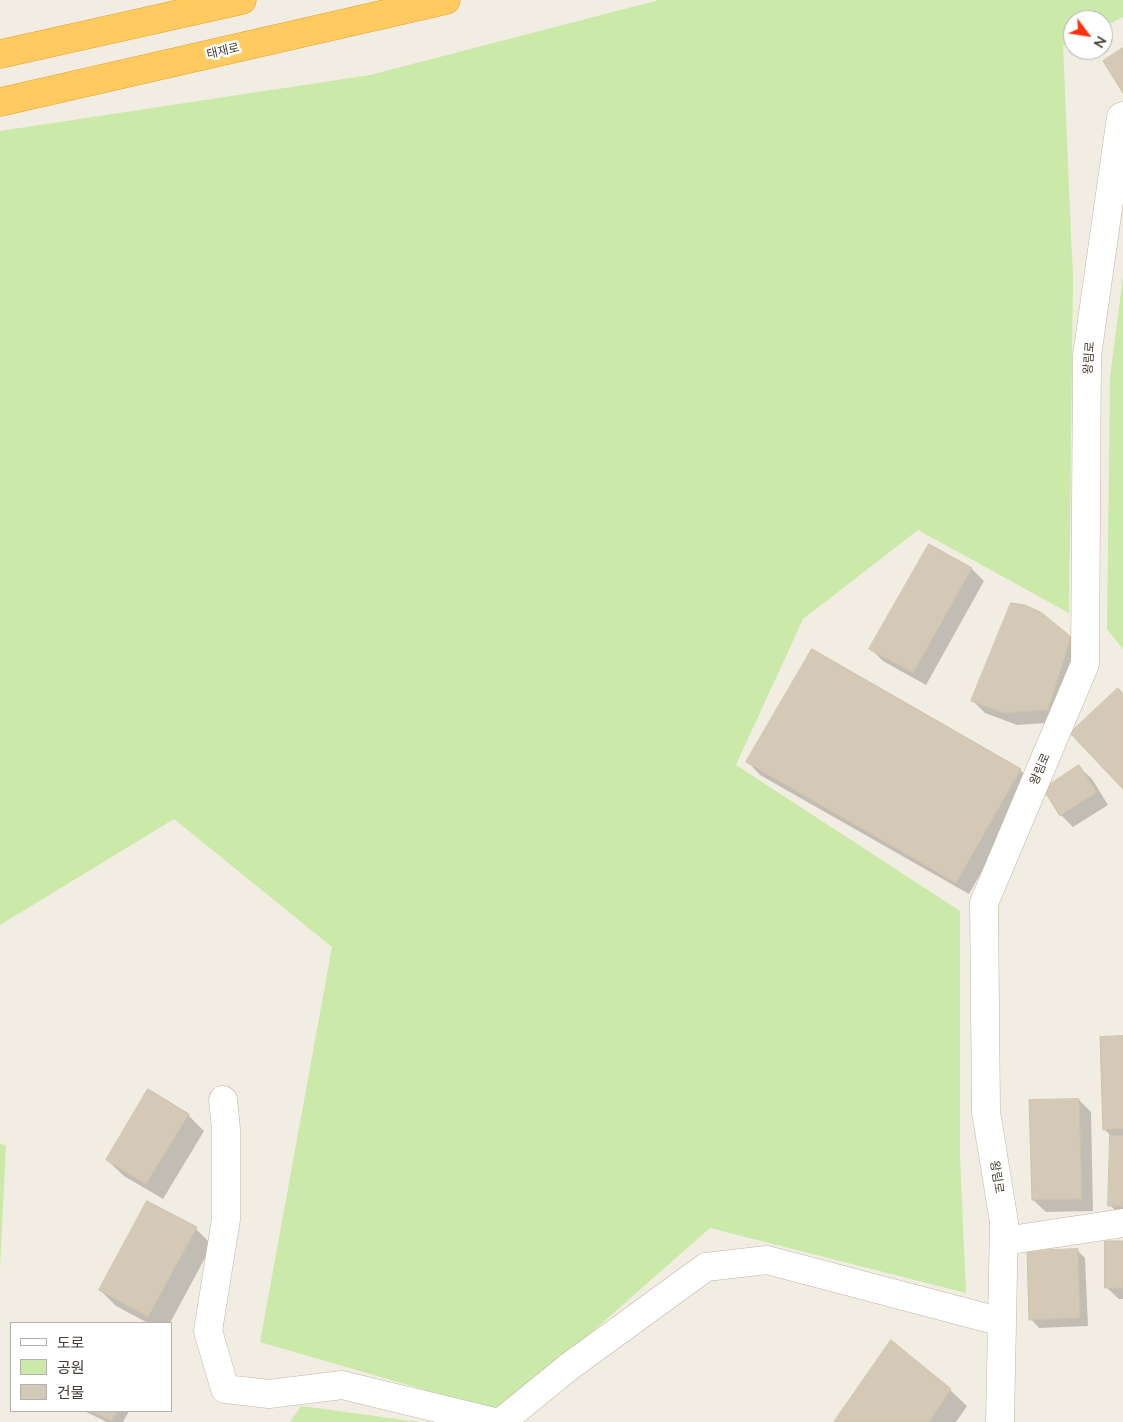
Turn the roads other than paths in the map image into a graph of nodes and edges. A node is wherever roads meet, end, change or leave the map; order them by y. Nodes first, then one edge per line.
1 (242, 0) edge
2 (446, 0) edge
3 (0, 54) edge
4 (0, 102) edge
5 (1123, 116) edge
6 (223, 1100) dead end
7 (1123, 1223) edge
8 (1004, 1241) junction
9 (1002, 1322) junction
10 (496, 1422) edge
11 (501, 1422) edge
12 (1000, 1422) edge

1 - 3 highway
2 - 4 highway, 태재로
5 - 8 street, 왕림로
6 - 10 street
7 - 8 street
8 - 9 street, 왕림로
9 - 11 street
9 - 12 street, 왕림로

